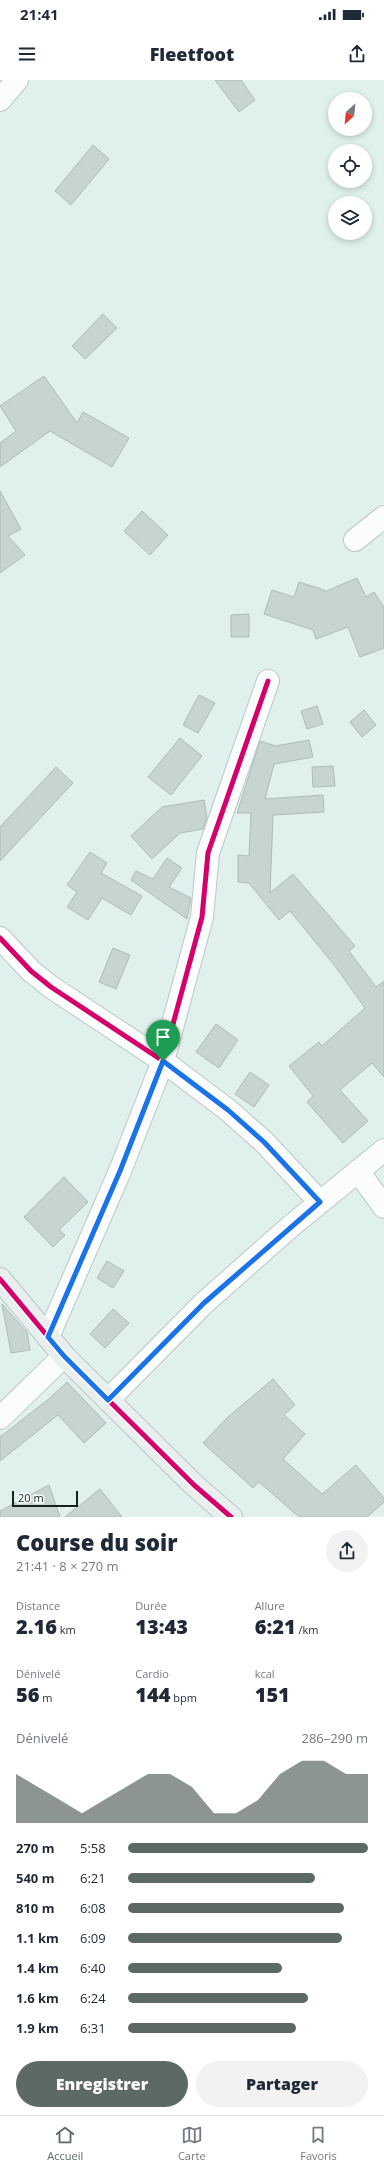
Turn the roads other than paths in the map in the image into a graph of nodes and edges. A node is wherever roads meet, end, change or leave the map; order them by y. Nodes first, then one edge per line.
1 (17, 80) edge
2 (0, 100) edge
3 (384, 517) edge
4 (355, 540) dead end
5 (268, 680) dead end
6 (0, 938) edge
7 (163, 1061) junction
8 (384, 1150) edge
9 (358, 1171) junction
10 (320, 1202) junction
11 (384, 1207) edge
12 (0, 1279) edge
13 (48, 1337) junction
14 (64, 1356) junction
15 (108, 1400) junction
16 (0, 1418) edge
17 (231, 1517) edge

1 - 2 street
3 - 4 street
5 - 7 street
6 - 7 street
7 - 10 street
7 - 13 street
8 - 9 street
9 - 10 street
9 - 11 street
10 - 15 street
12 - 13 street
13 - 14 street
14 - 15 street
14 - 16 street
15 - 17 street

